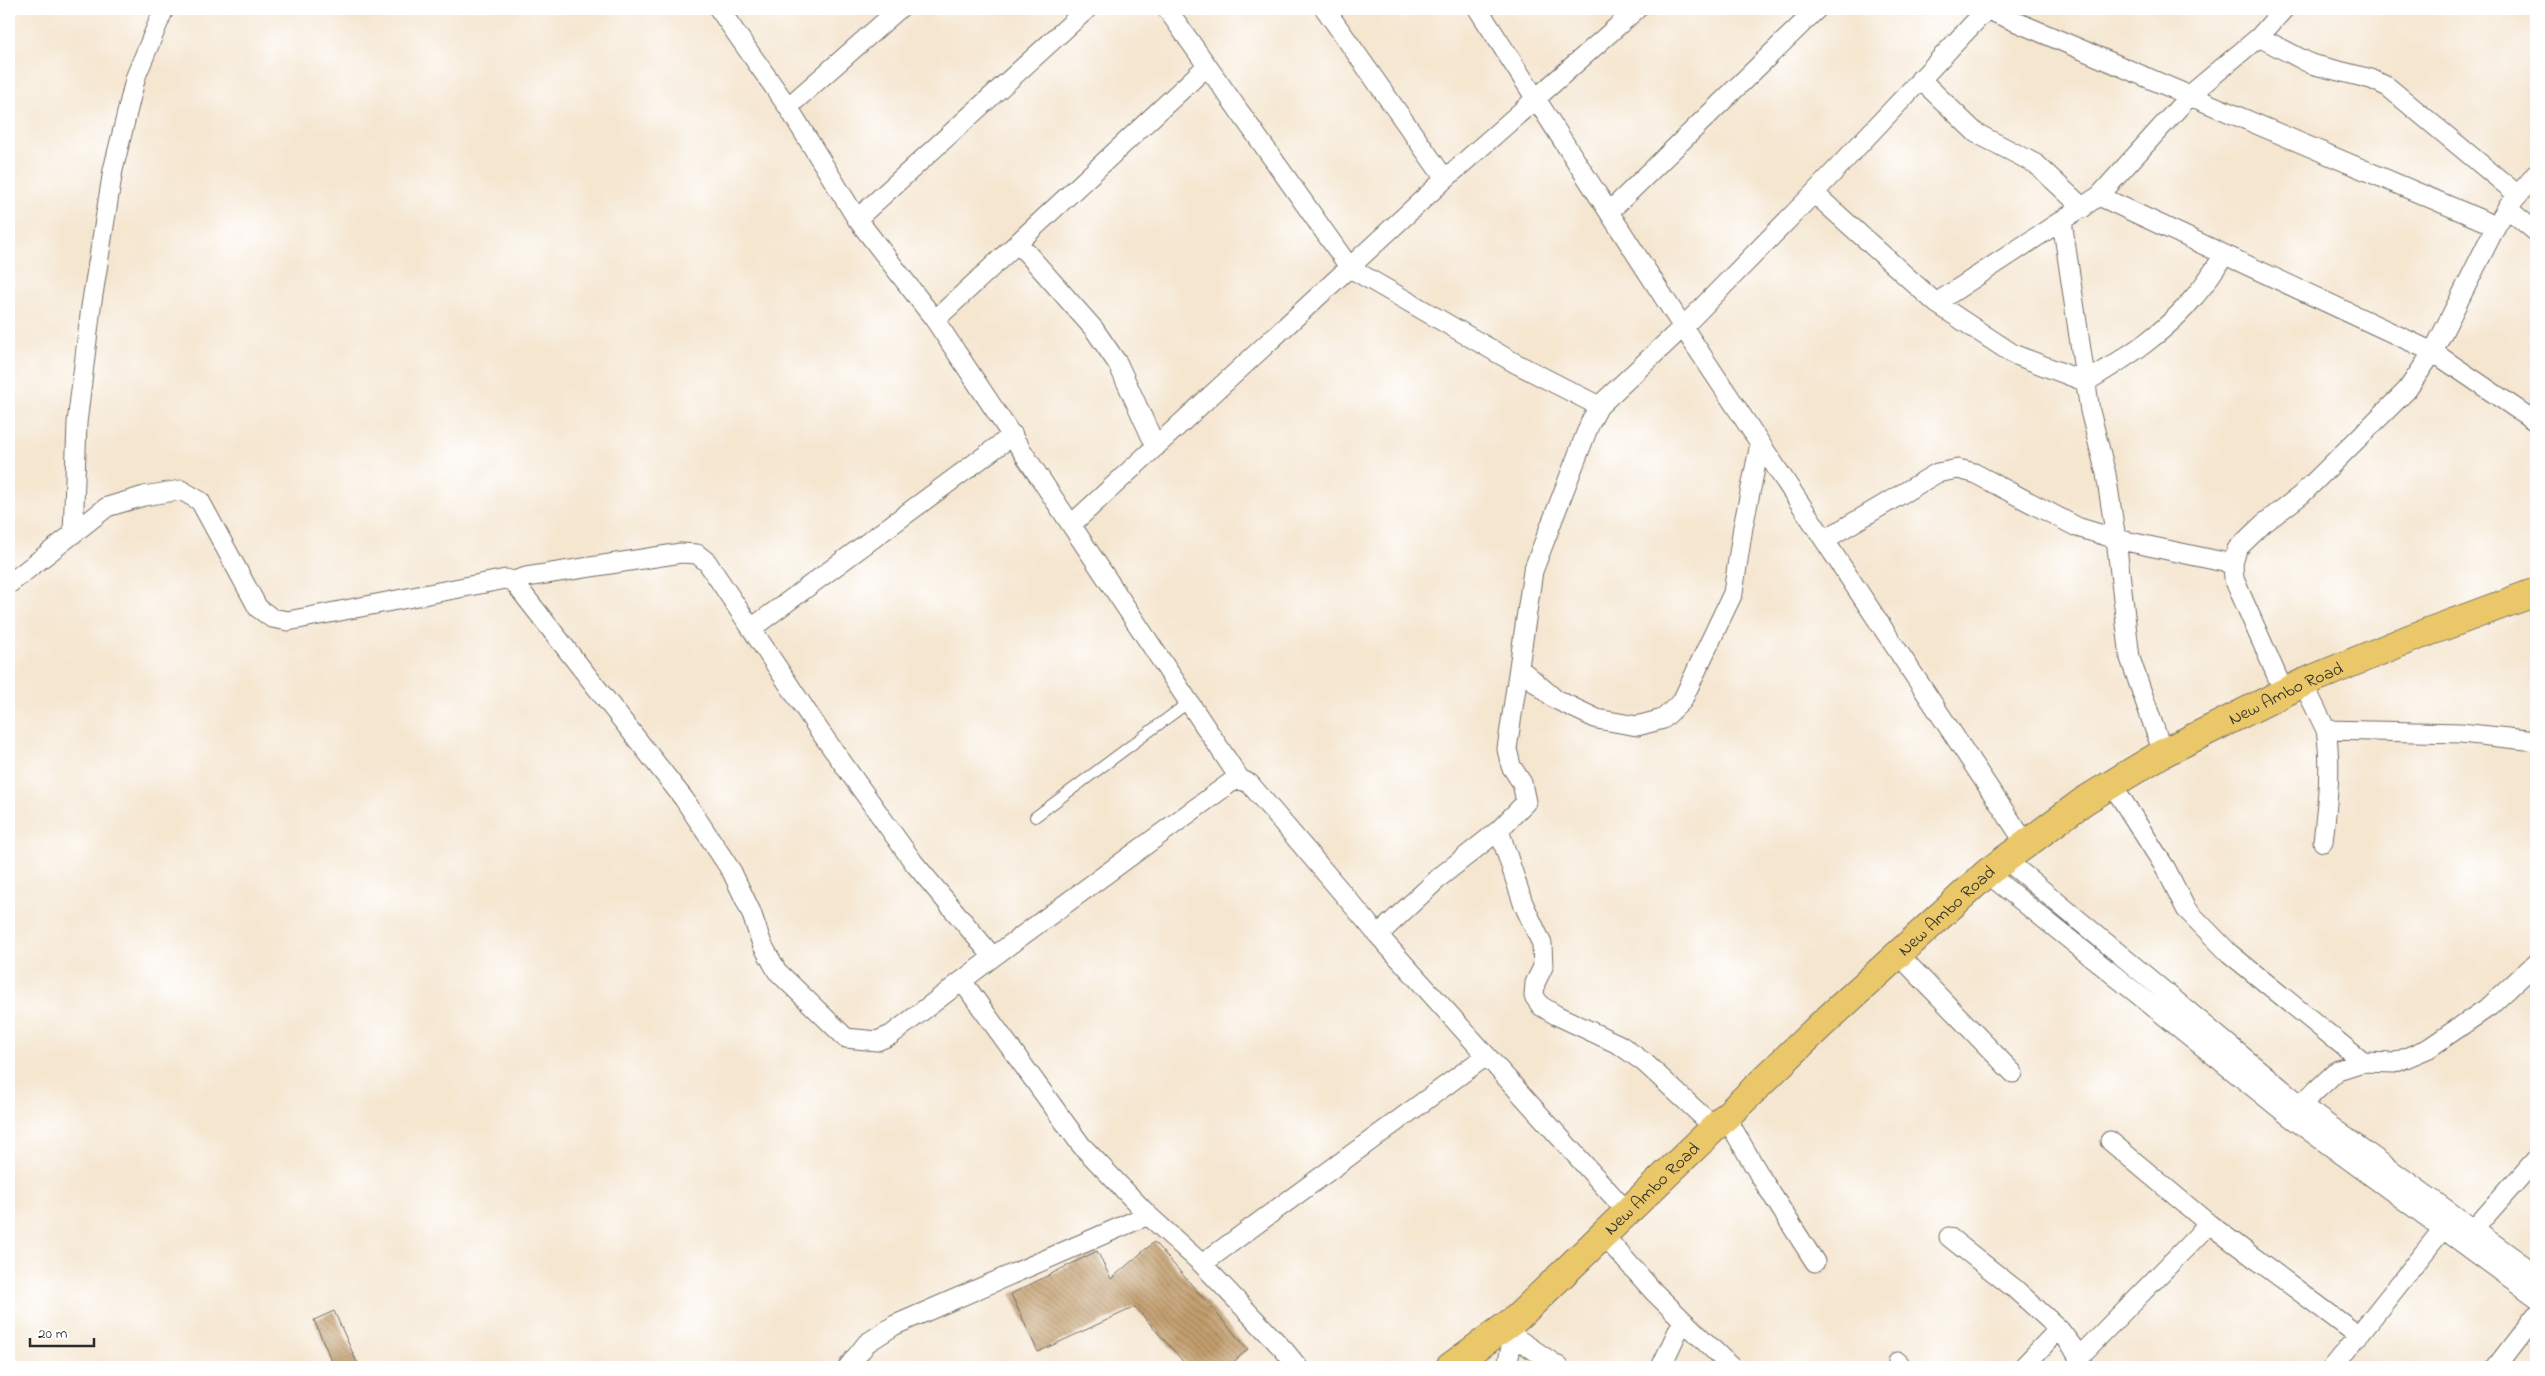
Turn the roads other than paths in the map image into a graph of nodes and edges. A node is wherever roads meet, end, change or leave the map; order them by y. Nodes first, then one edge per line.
1 (164, 9) edge
2 (719, 9) edge
3 (899, 9) edge
4 (1087, 9) edge
5 (1168, 9) edge
6 (1325, 9) edge
7 (1478, 9) edge
8 (1637, 9) edge
9 (1817, 9) edge
10 (1987, 9) edge
11 (2284, 9) edge
12 (2258, 37) junction
13 (1207, 66) junction
14 (1920, 79) junction
15 (2191, 94) junction
16 (1537, 98) junction
17 (788, 108) junction
18 (2536, 174) edge
19 (1445, 179) junction
20 (1814, 193) junction
21 (2099, 196) junction
22 (2512, 202) junction
23 (2083, 208) junction
24 (1610, 212) junction
25 (857, 219) junction
26 (2062, 221) junction
27 (2496, 226) junction
28 (2536, 232) edge
29 (1018, 243) junction
30 (2224, 255) junction
31 (1350, 268) junction
32 (1936, 303) junction
33 (935, 320) junction
34 (1683, 327) junction
35 (2434, 352) junction
36 (2086, 382) junction
37 (1599, 406) junction
38 (2536, 422) edge
39 (1013, 435) junction
40 (1760, 444) junction
41 (1156, 447) junction
42 (1072, 524) junction
43 (73, 534) junction
44 (2116, 539) junction
45 (1824, 540) junction
46 (2233, 564) junction
47 (513, 581) junction
48 (9, 584) edge
49 (2536, 592) edge
50 (752, 628) junction
51 (1519, 668) junction
52 (2293, 687) junction
53 (1188, 702) junction
54 (2326, 730) junction
55 (2536, 741) edge
56 (2162, 753) junction
57 (1240, 779) junction
58 (2112, 784) junction
59 (1036, 817) dead end
60 (1499, 830) junction
61 (2323, 842) dead end
62 (2006, 859) junction
63 (1378, 935) junction
64 (1898, 954) junction
65 (993, 957) junction
66 (2536, 962) edge
67 (962, 981) junction
68 (1486, 1056) junction
69 (2363, 1062) junction
70 (2013, 1073) dead end
71 (2295, 1110) junction
72 (1721, 1123) junction
73 (2110, 1141) dead end
74 (2536, 1159) edge
75 (1628, 1213) junction
76 (1148, 1215) junction
77 (2449, 1222) junction
78 (2209, 1224) junction
79 (2474, 1229) junction
80 (1604, 1236) junction
81 (1950, 1237) dead end
82 (1815, 1262) dead end
83 (1202, 1264) junction
84 (2536, 1274) edge
85 (2536, 1297) edge
86 (2536, 1315) edge
87 (1683, 1320) junction
88 (1515, 1327) junction
89 (2058, 1329) junction
90 (2359, 1336) junction
91 (2081, 1362) edge
92 (848, 1367) edge
93 (1298, 1367) edge
94 (1450, 1367) edge
95 (1507, 1367) edge
96 (1559, 1367) edge
97 (1661, 1367) edge
98 (1731, 1367) edge
99 (2023, 1367) edge
100 (2333, 1367) edge
101 (2496, 1367) edge

1 - 43 street
2 - 17 street
3 - 17 street
4 - 25 street
5 - 13 street
6 - 19 street
7 - 16 street
8 - 16 street
9 - 24 street
10 - 14 street
10 - 15 street
11 - 12 street
12 - 15 street
12 - 22 street
13 - 29 street
13 - 31 street
14 - 20 street
14 - 23 street
15 - 21 street
15 - 27 street
16 - 19 street
16 - 24 street
17 - 25 street
18 - 22 street
19 - 31 street
20 - 32 street
20 - 34 street
21 - 23 street
21 - 30 street
22 - 27 street
22 - 28 street
23 - 26 street
24 - 34 street
25 - 33 street
26 - 32 street
26 - 36 street
27 - 35 street
29 - 33 street
29 - 41 street
30 - 35 street
30 - 36 street
31 - 37 street
31 - 41 street
32 - 36 street
33 - 39 street
34 - 37 street
34 - 40 street
35 - 38 street
35 - 46 street
36 - 44 street
37 - 51 street
39 - 42 street
39 - 50 street
40 - 45 street
40 - 51 street
41 - 42 street
42 - 53 street
43 - 47 street
43 - 48 street
44 - 45 street
44 - 46 street
44 - 56 street
45 - 62 street
46 - 52 street
47 - 50 street
47 - 67 street
49 - 52 main road, New Ambo Road
50 - 65 street
51 - 60 street
52 - 54 street
52 - 56 main road, New Ambo Road
53 - 57 street
53 - 59 lane
54 - 55 street
54 - 61 street
56 - 58 main road, New Ambo Road
57 - 63 street
57 - 65 street
58 - 62 main road, New Ambo Road
58 - 69 street
60 - 63 street
60 - 72 street
62 - 64 main road, New Ambo Road
62 - 71 street
63 - 68 street
64 - 70 street
64 - 72 main road, New Ambo Road
65 - 67 street
66 - 69 street
67 - 76 street
68 - 75 street
68 - 83 street
69 - 71 street
71 - 77 street
72 - 75 main road, New Ambo Road
72 - 82 street
73 - 78 street
74 - 79 street
75 - 80 main road, New Ambo Road
76 - 83 street
76 - 92 street
77 - 79 street
77 - 85 street
77 - 90 street
78 - 90 street
78 - 91 street
79 - 84 street
80 - 87 street
80 - 88 main road, New Ambo Road
81 - 89 street
83 - 93 street
86 - 101 street
87 - 97 street
87 - 98 street
88 - 94 main road, New Ambo Road
88 - 95 street
88 - 96 street
89 - 91 street
89 - 99 street
90 - 100 street

